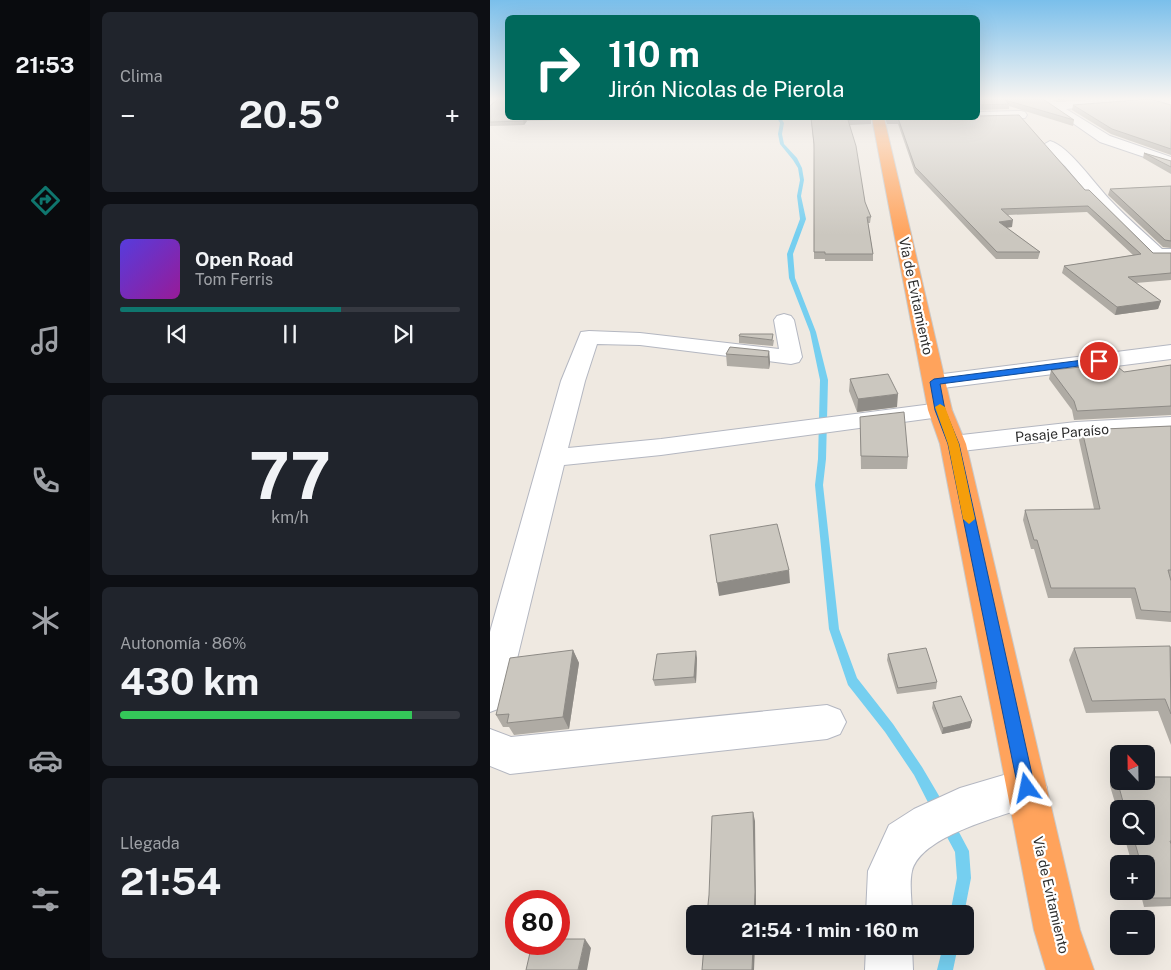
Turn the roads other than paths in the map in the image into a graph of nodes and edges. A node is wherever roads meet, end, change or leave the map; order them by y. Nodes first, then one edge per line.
1 (884, 144) edge
2 (1122, 144) edge
3 (1050, 145) dead end
4 (1171, 162) edge
5 (1164, 255) edge
6 (784, 320) dead end
7 (1171, 352) edge
8 (937, 396) junction
9 (1171, 425) edge
10 (953, 444) junction
11 (552, 458) junction
12 (490, 696) edge
13 (828, 722) dead end
14 (490, 747) edge
15 (1027, 788) junction
16 (889, 905) edge
17 (889, 955) edge
18 (889, 970) edge
19 (1070, 970) edge

1 - 8 highway, Vía de Evitamiento
2 - 4 street
3 - 5 street
6 - 11 street
7 - 8 street
8 - 10 highway, Vía de Evitamiento
8 - 11 street
9 - 10 street, Pasaje Paraíso
10 - 15 highway, Vía de Evitamiento
11 - 12 street
13 - 14 street
15 - 16 street
15 - 19 highway, Vía de Evitamiento
17 - 18 street

